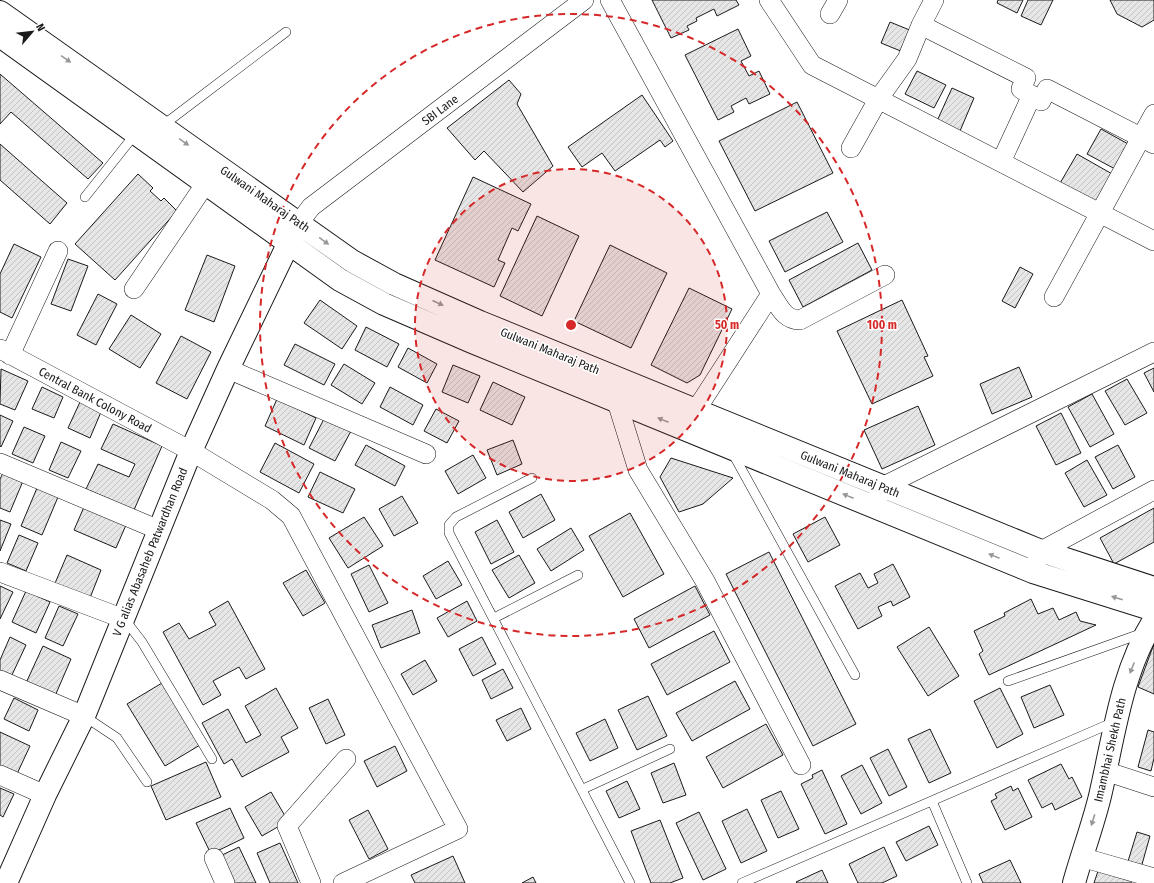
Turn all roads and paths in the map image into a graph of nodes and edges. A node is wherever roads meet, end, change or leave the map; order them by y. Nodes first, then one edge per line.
1 (584, 0) edge
2 (610, 0) edge
3 (769, 0) edge
4 (934, 0) edge
5 (0, 12) edge
6 (921, 25) junction
7 (286, 32) dead end
8 (0, 36) edge
9 (1032, 95) junction
10 (879, 98) junction
11 (1154, 114) edge
12 (162, 126) junction
13 (136, 133) junction
14 (1148, 141) edge
15 (851, 148) dead end
16 (1000, 162) junction
17 (206, 183) junction
18 (85, 197) dead end
19 (1100, 213) junction
20 (298, 223) junction
21 (1154, 241) edge
22 (289, 242) junction
23 (58, 251) dead end
24 (885, 275) dead end
25 (134, 289) dead end
26 (771, 294) junction
27 (1054, 297) dead end
28 (5, 352) edge
29 (1154, 352) edge
30 (228, 369) junction
31 (618, 402) junction
32 (696, 410) junction
33 (689, 431) junction
34 (730, 448) junction
35 (191, 451) junction
36 (426, 454) dead end
37 (0, 462) edge
38 (532, 478) dead end
39 (882, 487) junction
40 (1154, 490) edge
41 (874, 507) junction
42 (159, 530) junction
43 (1041, 551) junction
44 (0, 572) edge
45 (1033, 572) junction
46 (578, 575) dead end
47 (1154, 588) edge
48 (1154, 610) edge
49 (494, 618) junction
50 (124, 619) junction
51 (1150, 626) edge
52 (855, 675) dead end
53 (0, 680) edge
54 (1008, 681) dead end
55 (84, 716) junction
56 (1115, 722) junction
57 (670, 749) dead end
58 (212, 759) dead end
59 (346, 759) dead end
60 (801, 765) dead end
61 (1105, 771) junction
62 (0, 775) edge
63 (147, 782) dead end
64 (1154, 787) edge
65 (583, 789) junction
66 (45, 795) junction
67 (932, 801) junction
68 (1081, 857) junction
69 (214, 858) dead end
70 (5, 877) edge
71 (1154, 878) edge
72 (225, 883) edge
73 (311, 883) edge
74 (343, 883) edge
75 (630, 883) edge
76 (742, 883) edge
77 (967, 883) edge
78 (1074, 883) edge

1 - 20 street, SBI Lane
2 - 26 street
3 - 10 street
4 - 6 street
5 -> 12 street, Gulwani Maharaj Path
6 - 9 street
6 - 10 street
7 - 12 lane
8 - 13 street, Gulwani Maharaj Path
9 - 14 street
9 - 16 street
10 - 15 street
10 - 16 street
11 - 14 street
12 -> 20 street, Gulwani Maharaj Path
13 - 17 street, Gulwani Maharaj Path
13 - 18 lane
14 - 19 street
16 - 19 street
17 - 22 street, Gulwani Maharaj Path
17 - 25 street
19 - 21 street
19 - 27 street
20 - 22 street, V G alias Abasaheb Patwardhan Road
20 -> 32 street, Gulwani Maharaj Path
22 - 30 street, V G alias Abasaheb Patwardhan Road
22 - 31 street, Gulwani Maharaj Path
23 - 28 street
24 - 26 street
26 - 32 street
28 - 35 street, Central Bank Colony Road
29 - 39 street
30 - 35 street, V G alias Abasaheb Patwardhan Road
30 - 36 street
33 -> 31 street, Gulwani Maharaj Path
31 - 60 street
32 - 33 street
32 - 39 street, Gulwani Maharaj Path
33 - 34 street, Gulwani Maharaj Path
41 -> 34 street, Gulwani Maharaj Path
34 - 52 lane
35 - 42 street, V G alias Abasaheb Patwardhan Road
35 - 74 street, Central Bank Colony Road
37 - 42 street
38 - 49 lane
39 - 41 street
39 - 43 street, Gulwani Maharaj Path
40 - 43 street
45 -> 41 street, Gulwani Maharaj Path
42 - 50 street, V G alias Abasaheb Patwardhan Road
43 - 45 street
43 - 47 street, Gulwani Maharaj Path
44 - 50 street
48 -> 45 street, Gulwani Maharaj Path
46 - 49 lane
49 - 65 lane
50 - 55 street, V G alias Abasaheb Patwardhan Road
50 - 58 lane
51 - 54 lane
51 -> 56 street, Imambhai Shekh Path
53 - 55 street
55 - 63 lane
55 - 66 street, V G alias Abasaheb Patwardhan Road
56 - 61 street, Imambhai Shekh Path
56 - 67 lane
57 - 65 lane
59 - 73 street
61 - 64 street
61 -> 68 street, Imambhai Shekh Path
62 - 66 street
65 - 75 lane
66 - 70 street, V G alias Abasaheb Patwardhan Road
67 - 76 lane
67 - 77 lane
68 - 71 street
68 - 78 street, Imambhai Shekh Path
69 - 72 street

